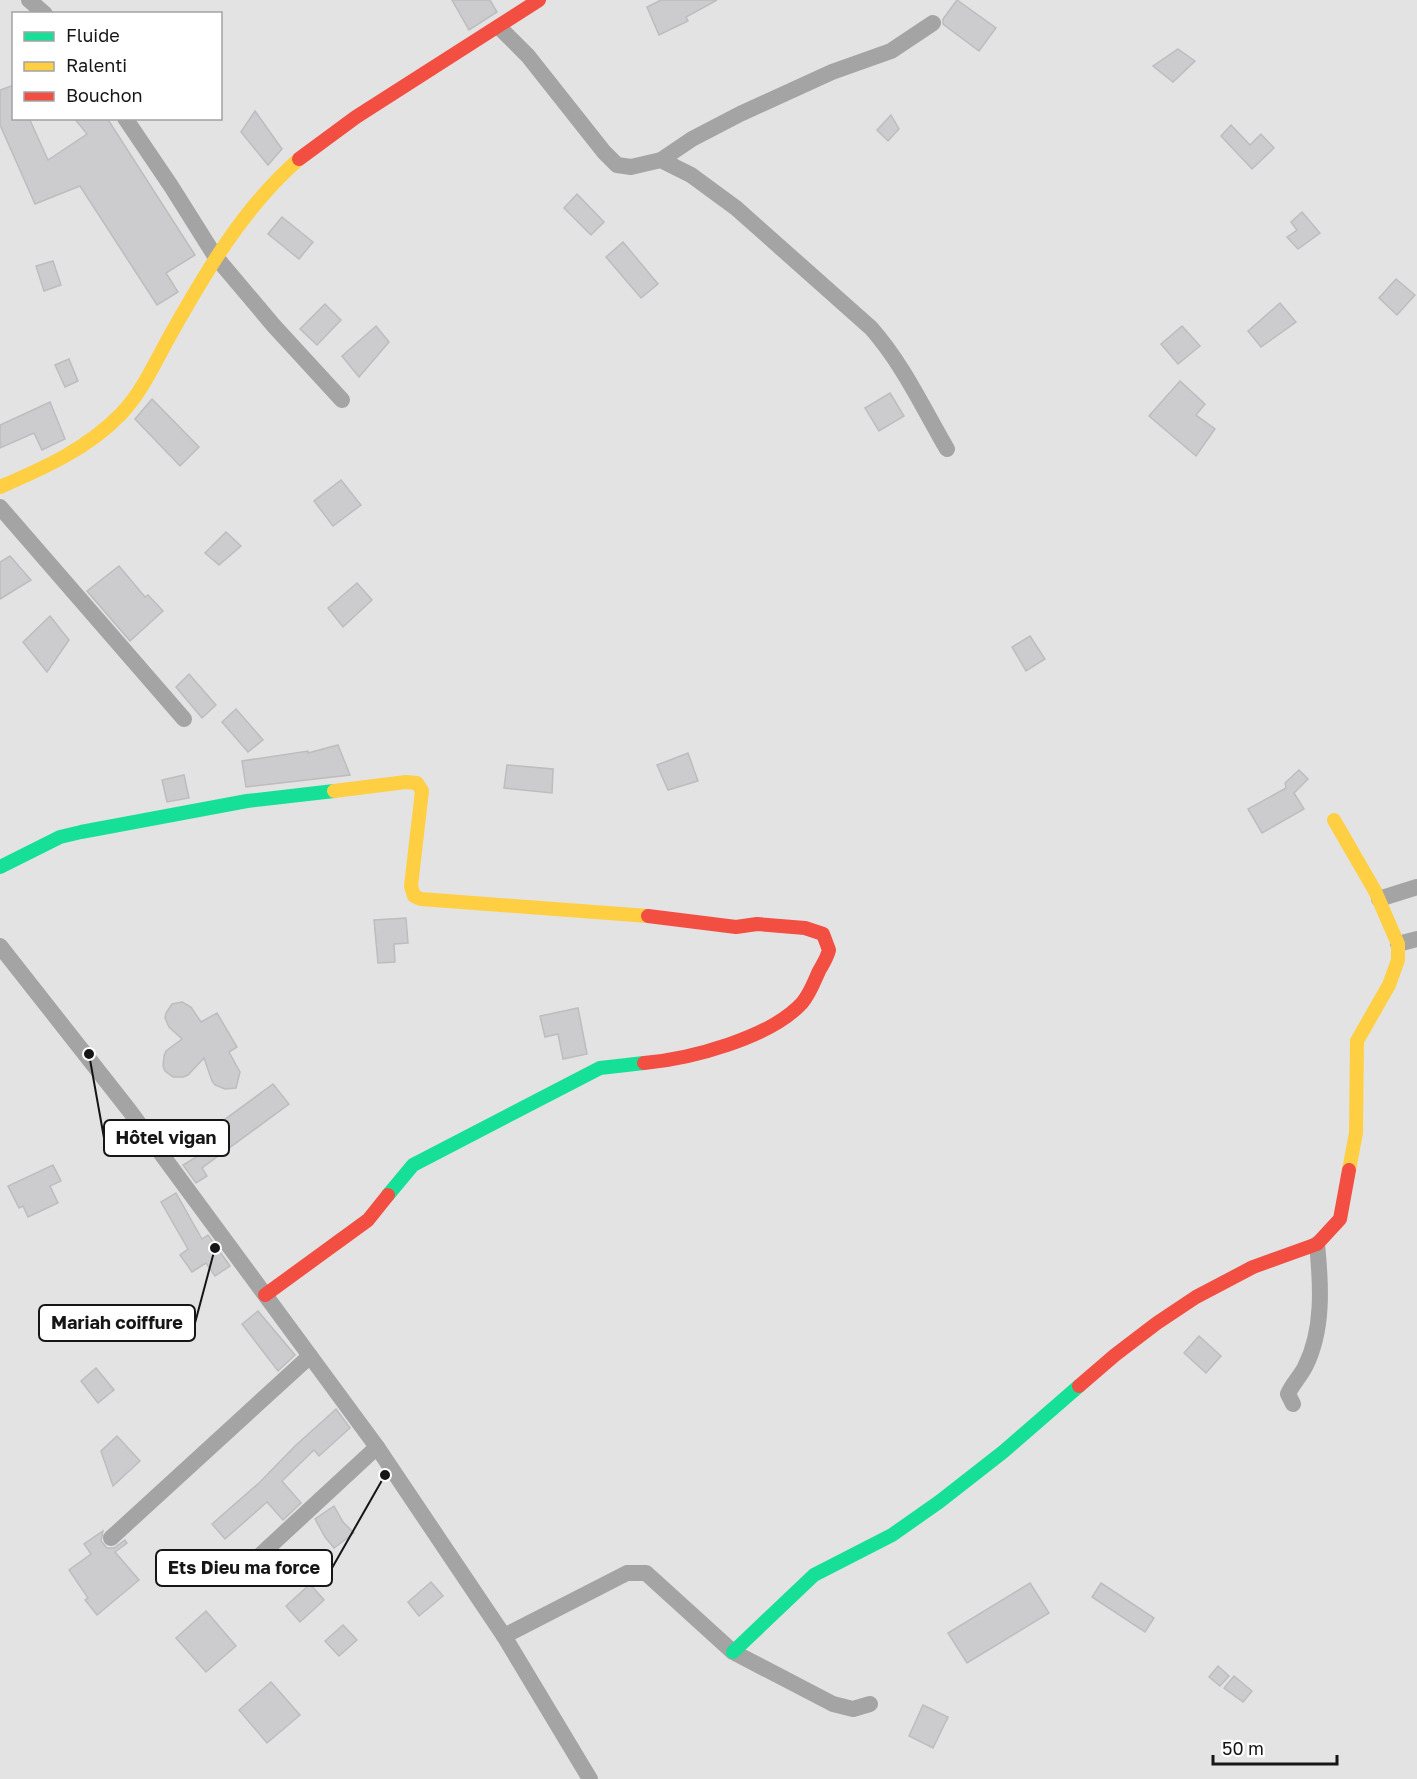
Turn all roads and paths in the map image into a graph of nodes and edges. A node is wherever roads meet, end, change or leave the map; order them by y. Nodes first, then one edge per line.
1 (29, 0) edge
2 (539, 0) edge
3 (43, 12) edge
4 (933, 23) dead end
5 (499, 27) junction
6 (126, 120) edge
7 (661, 160) junction
8 (215, 256) junction
9 (342, 400) dead end
10 (947, 449) dead end
11 (0, 487) edge
12 (0, 507) edge
13 (184, 719) dead end
14 (1334, 820) dead end
15 (0, 867) edge
16 (1417, 887) edge
17 (1379, 899) junction
18 (1417, 939) edge
19 (1398, 944) junction
20 (0, 946) edge
21 (1317, 1244) junction
22 (265, 1295) junction
23 (310, 1356) junction
24 (1293, 1404) dead end
25 (377, 1447) junction
26 (111, 1538) dead end
27 (256, 1559) dead end
28 (504, 1636) junction
29 (733, 1652) junction
30 (870, 1704) dead end
31 (590, 1779) edge

1 - 3 street
2 - 5 street
4 - 7 street
5 - 7 street
5 - 8 street
6 - 8 street
7 - 10 street
8 - 9 street
8 - 11 street
12 - 13 street
14 - 17 street
15 - 22 street
16 - 17 street
17 - 19 street
18 - 19 street
19 - 21 street
20 - 22 street
21 - 24 street
21 - 29 street
22 - 23 street
23 - 25 street
23 - 26 street
25 - 27 street
25 - 28 street
28 - 29 street
28 - 31 street
29 - 30 street

